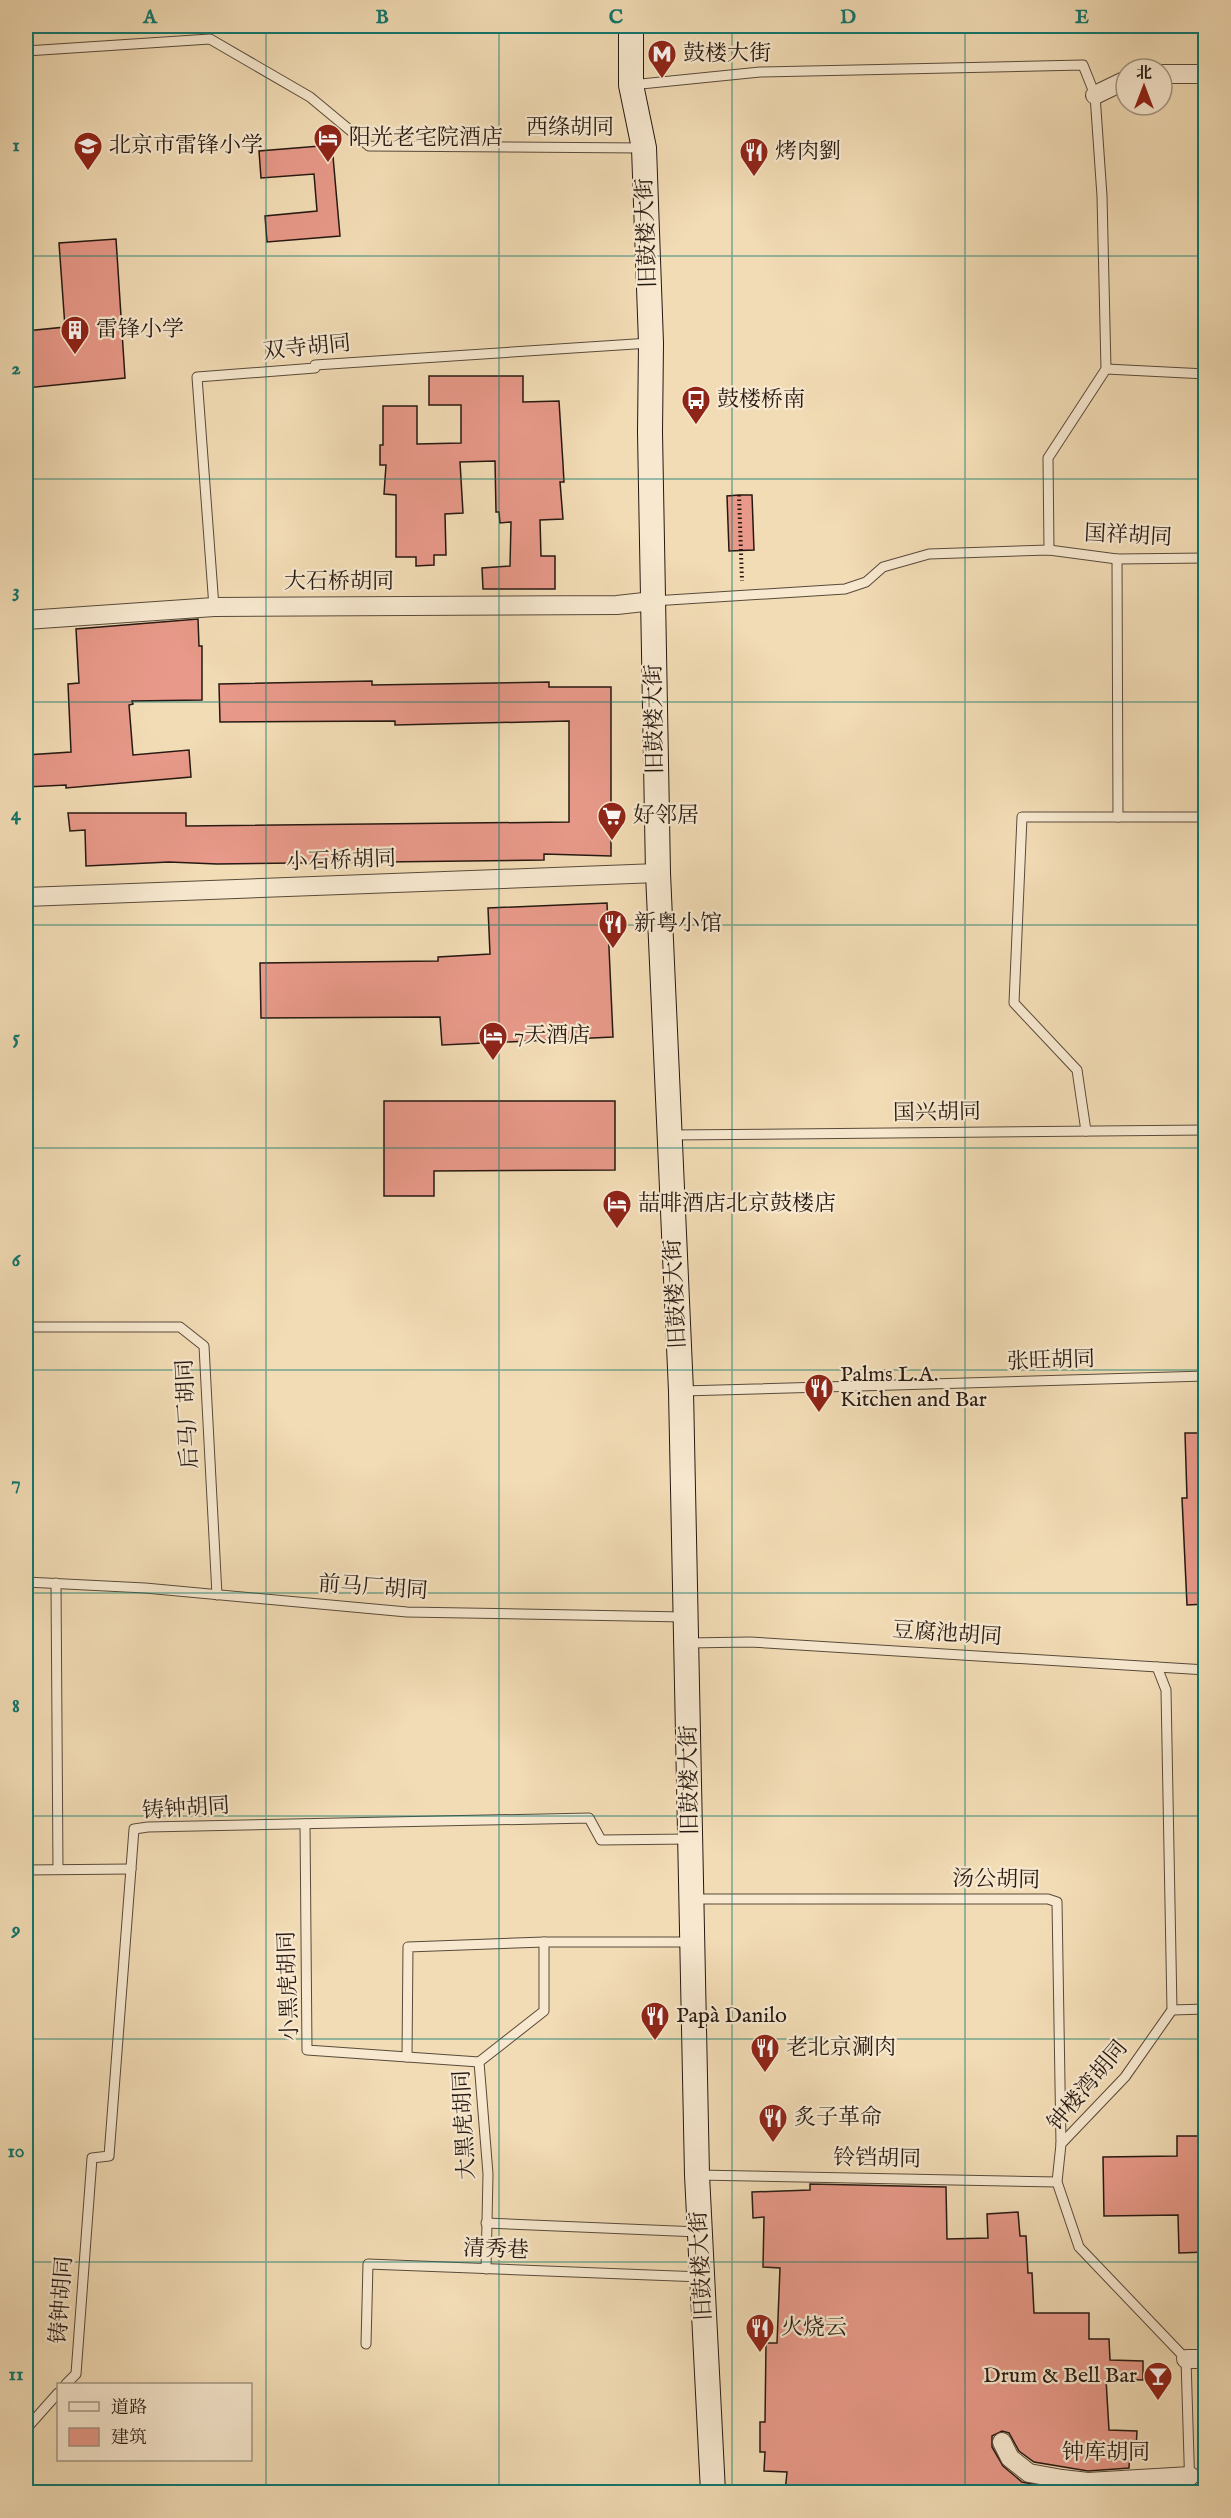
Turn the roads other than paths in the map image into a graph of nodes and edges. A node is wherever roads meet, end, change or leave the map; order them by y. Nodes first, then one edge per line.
1 (631, 26) edge
2 (26, 51) edge
3 (1206, 74) edge
4 (1174, 75) edge
5 (631, 85) junction
6 (1114, 86) edge
7 (1095, 95) junction
8 (644, 148) junction
9 (651, 343) junction
10 (1106, 369) junction
11 (1206, 374) edge
12 (1049, 550) junction
13 (1206, 558) edge
14 (1117, 559) junction
15 (653, 601) junction
16 (214, 607) junction
17 (26, 620) edge
18 (1118, 817) junction
19 (1206, 817) edge
20 (658, 873) junction
21 (26, 897) edge
22 (1206, 1130) edge
23 (1086, 1131) junction
24 (668, 1135) junction
25 (26, 1327) edge
26 (1206, 1376) edge
27 (681, 1391) junction
28 (26, 1582) edge
29 (56, 1583) junction
30 (217, 1595) junction
31 (687, 1617) junction
32 (687, 1643) junction
33 (1157, 1667) junction
34 (1206, 1670) edge
35 (305, 1824) junction
36 (692, 1839) junction
37 (58, 1869) junction
38 (131, 1869) junction
39 (26, 1870) edge
40 (692, 1899) junction
41 (544, 1942) junction
42 (692, 1942) junction
43 (1206, 2009) edge
44 (1172, 2010) junction
45 (407, 2057) junction
46 (479, 2062) junction
47 (1061, 2144) junction
48 (697, 2175) junction
49 (1057, 2181) junction
50 (486, 2223) junction
51 (699, 2232) junction
52 (486, 2269) junction
53 (703, 2277) junction
54 (366, 2344) dead end
55 (1186, 2359) junction
56 (1206, 2359) edge
57 (68, 2383) edge
58 (57, 2394) edge
59 (26, 2429) edge
60 (1002, 2442) dead end
61 (1190, 2484) edge
62 (713, 2493) edge

1 - 5 main road, 旧鼓楼大街
2 - 8 lane, 西绦胡同
3 - 4 street
5 - 7 lane
5 - 8 main road, 旧鼓楼大街
6 - 7 street
7 - 10 lane
8 - 9 main road, 旧鼓楼大街
9 - 15 main road, 旧鼓楼大街
9 - 16 lane, 双寺胡同
10 - 11 lane
10 - 12 lane
12 - 14 lane, 国祥胡同
12 - 15 lane, 国祥胡同
13 - 14 lane, 国祥胡同
14 - 18 lane
15 - 16 street, 大石桥胡同
15 - 20 main road, 旧鼓楼大街
16 - 17 street, 大石桥胡同
18 - 19 lane
18 - 23 lane
20 - 21 street, 小石桥胡同
20 - 24 main road, 旧鼓楼大街
22 - 23 lane, 国兴胡同
23 - 24 lane, 国兴胡同
24 - 27 main road, 旧鼓楼大街
25 - 30 lane, 后马厂胡同
26 - 27 lane, 张旺胡同
27 - 31 main road, 旧鼓楼大街
28 - 29 lane, 前马厂胡同
29 - 30 lane, 前马厂胡同
29 - 37 lane
30 - 31 lane, 前马厂胡同
31 - 32 main road, 旧鼓楼大街
32 - 33 lane, 豆腐池胡同
32 - 36 main road, 旧鼓楼大街
33 - 34 lane, 豆腐池胡同
33 - 44 lane
35 - 36 lane, 铸钟胡同
35 - 38 lane, 铸钟胡同
35 - 45 lane, 小黑虎胡同
36 - 40 main road, 旧鼓楼大街
37 - 38 lane
37 - 39 lane
38 - 57 lane, 铸钟胡同
40 - 42 main road, 旧鼓楼大街
40 - 47 lane, 汤公胡同
41 - 42 lane
41 - 45 lane
41 - 46 lane, 大黑虎胡同
42 - 48 main road, 旧鼓楼大街
43 - 44 lane
44 - 47 lane, 钟楼湾胡同
45 - 46 lane, 小黑虎胡同
46 - 50 lane, 大黑虎胡同
47 - 49 lane, 钟楼湾胡同
48 - 49 lane, 铃铛胡同
48 - 51 main road, 旧鼓楼大街
49 - 55 lane, 钟楼湾胡同
50 - 51 lane
50 - 52 lane, 大黑虎胡同
51 - 53 main road, 旧鼓楼大街
52 - 53 lane, 清秀巷
52 - 54 lane, 清秀巷
53 - 62 main road, 旧鼓楼大街
55 - 56 street
55 - 61 lane
58 - 59 lane
60 - 61 street, 钟库胡同

